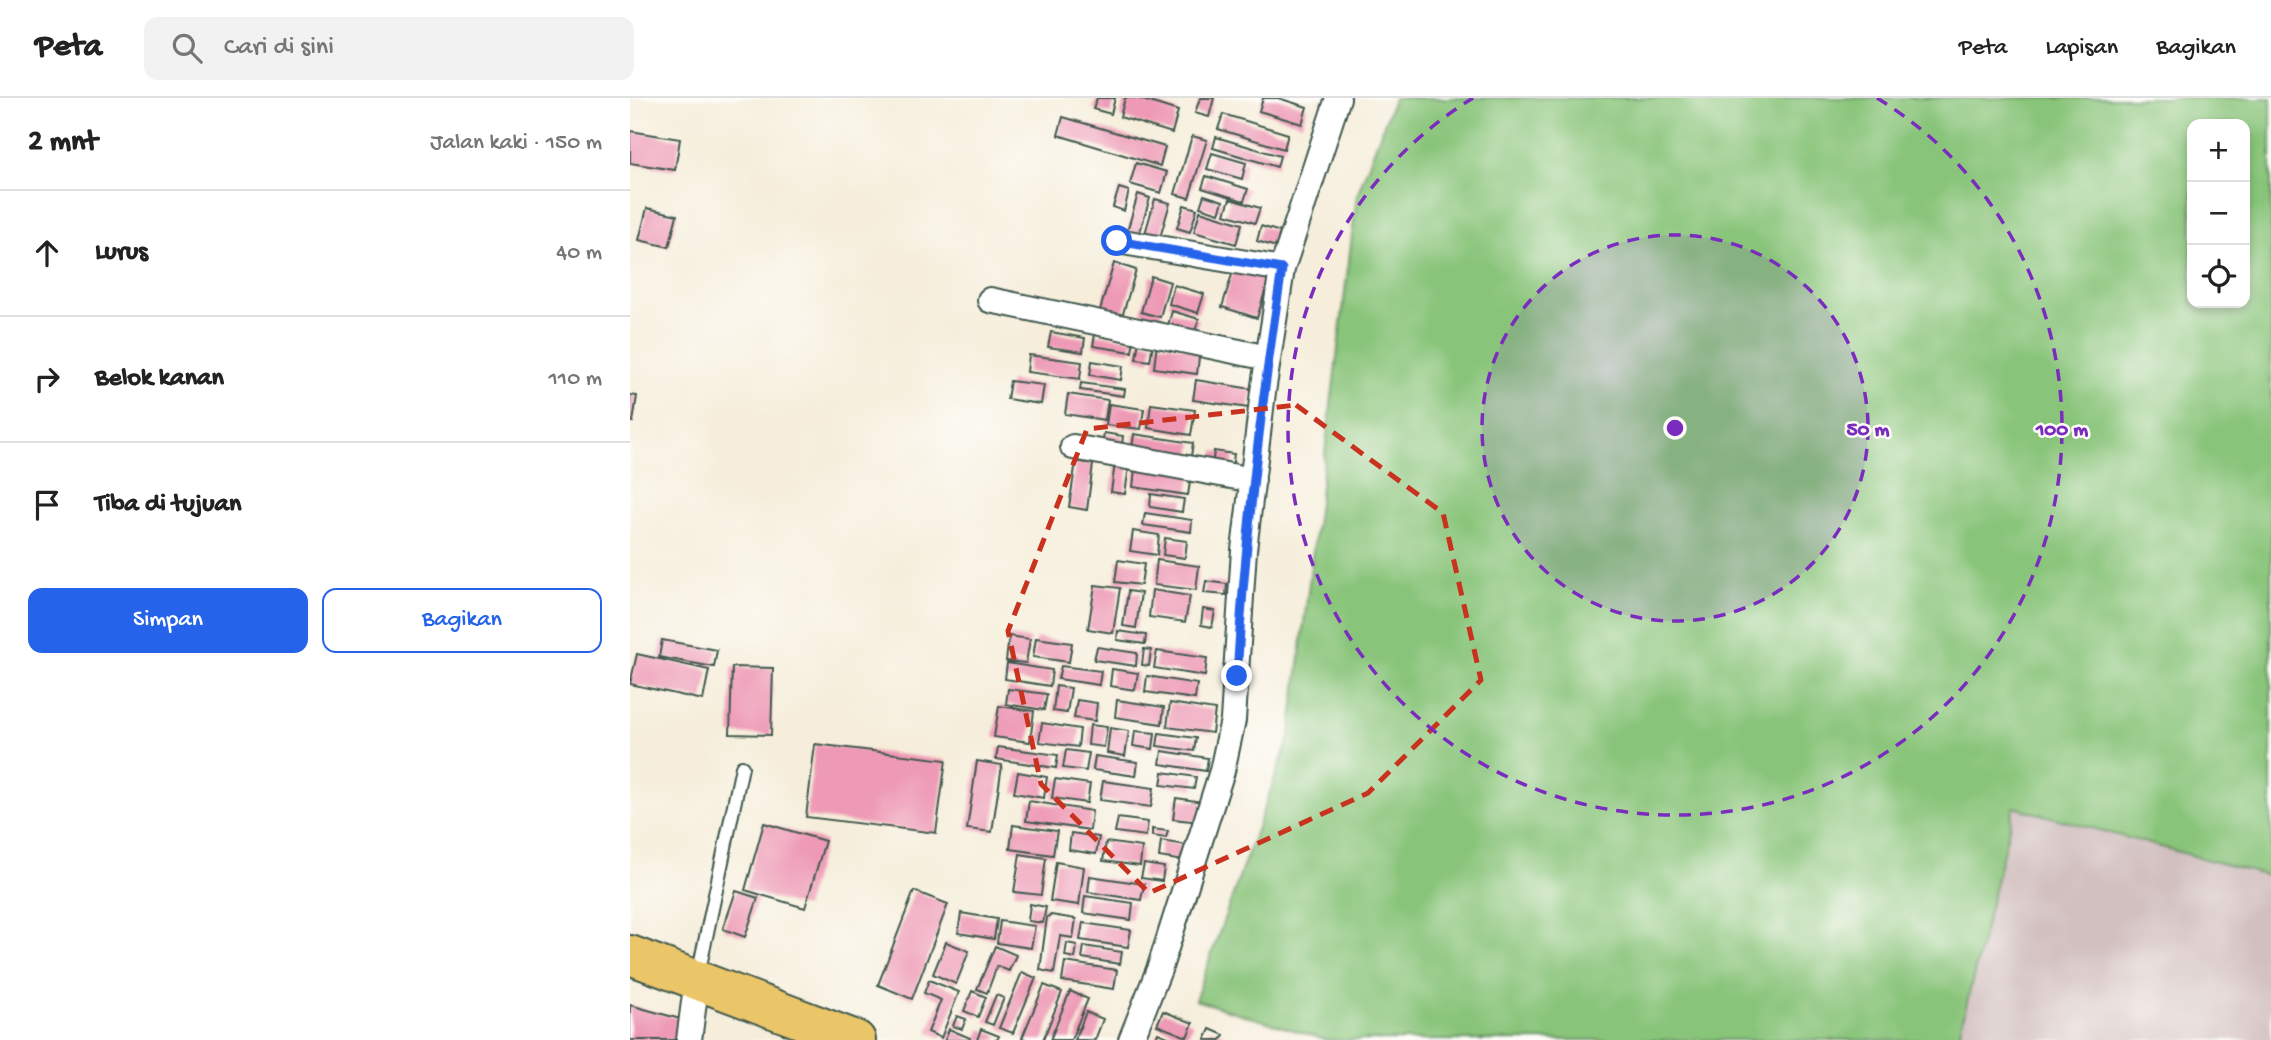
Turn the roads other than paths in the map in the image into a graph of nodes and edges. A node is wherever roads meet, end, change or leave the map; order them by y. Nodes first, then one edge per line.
1 (1338, 98) edge
2 (1117, 241) dead end
3 (1282, 269) junction
4 (990, 300) dead end
5 (1268, 358) junction
6 (1073, 447) dead end
7 (1253, 480) junction
8 (742, 767) dead end
9 (630, 955) edge
10 (697, 979) junction
11 (689, 1040) edge
12 (856, 1040) edge
13 (1131, 1040) edge

1 - 3 street
2 - 3 street
3 - 5 street
4 - 5 street
5 - 7 street
6 - 7 street
7 - 13 street
8 - 10 lane
9 - 10 main road
10 - 11 street
10 - 12 main road

